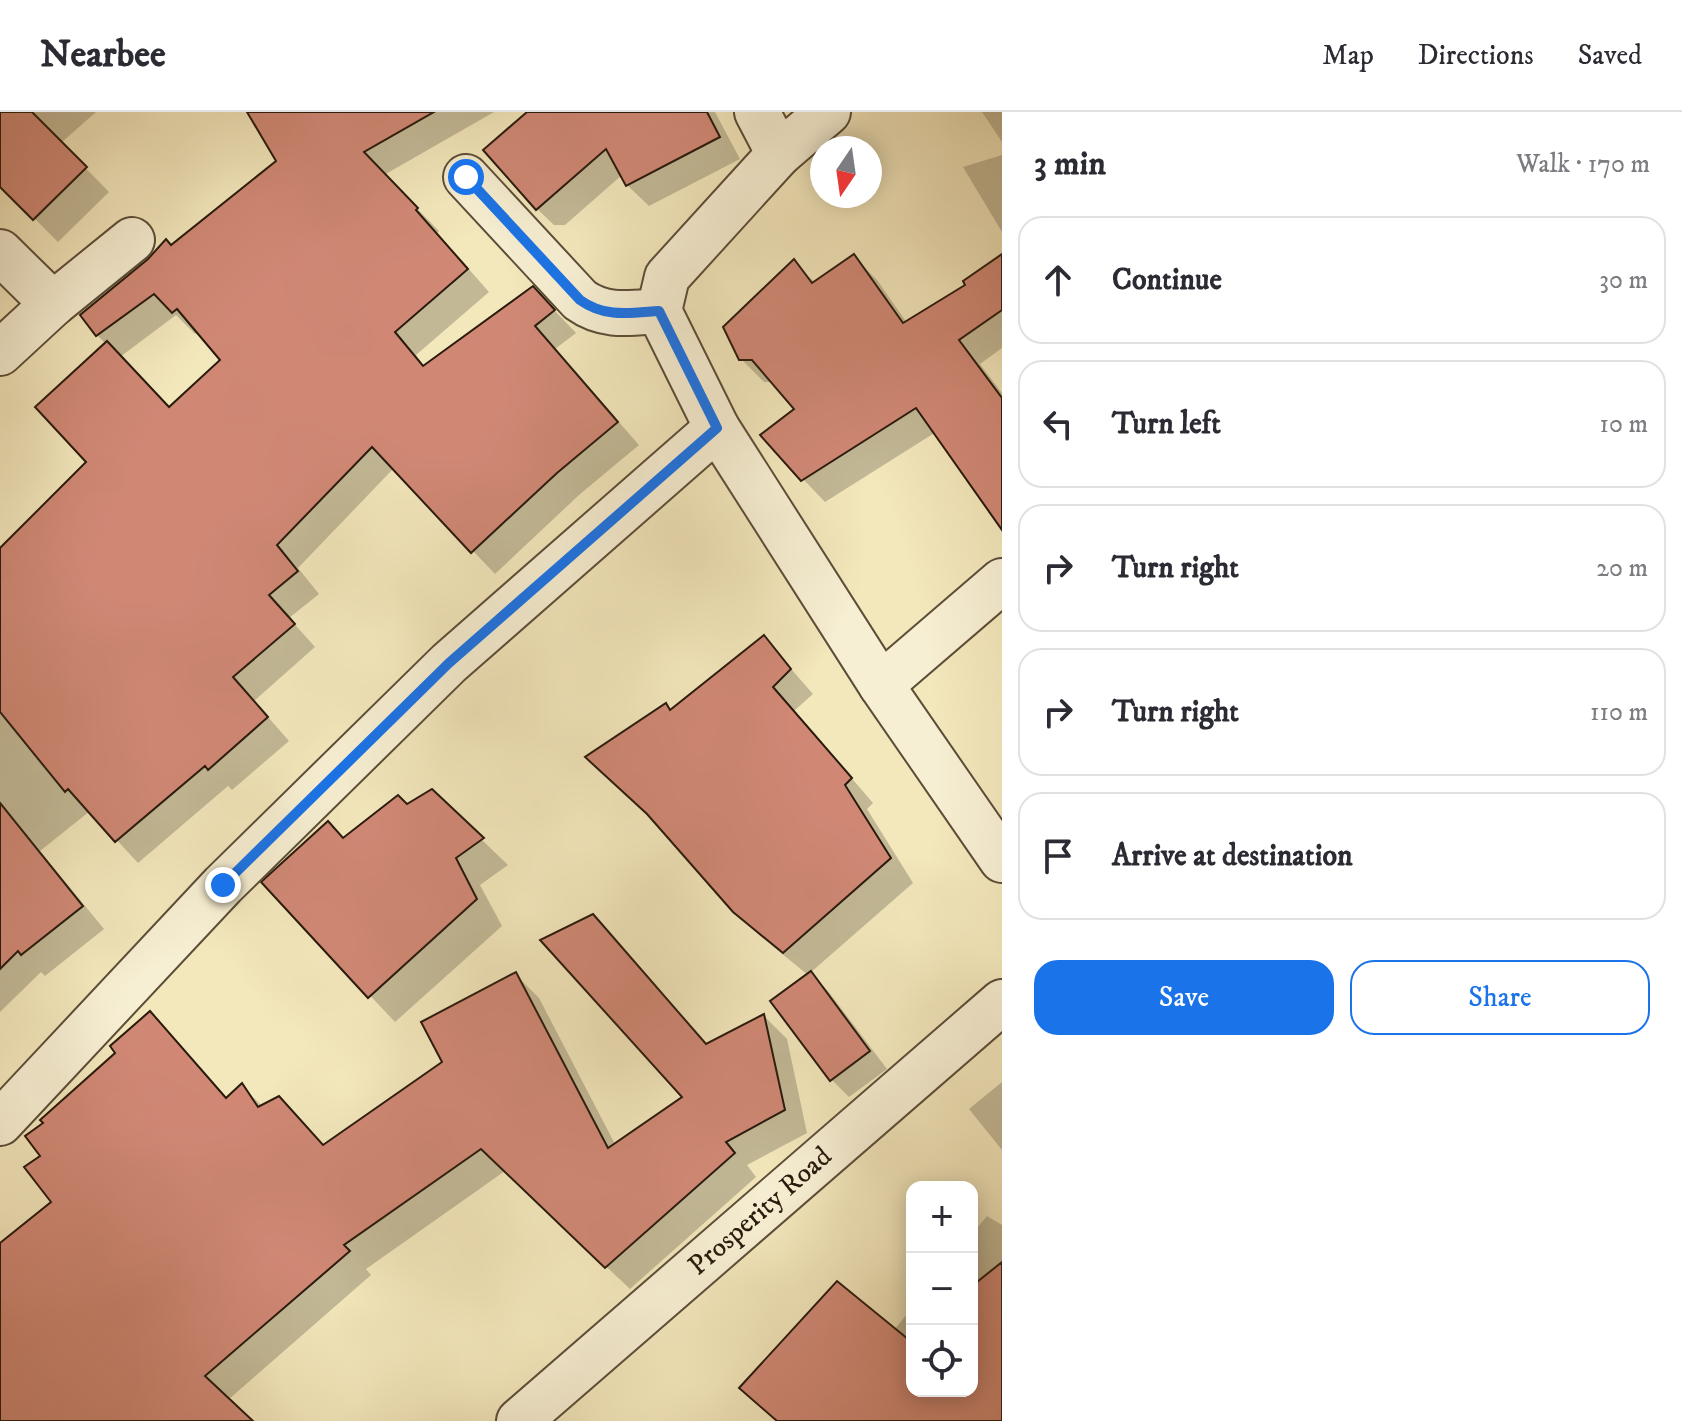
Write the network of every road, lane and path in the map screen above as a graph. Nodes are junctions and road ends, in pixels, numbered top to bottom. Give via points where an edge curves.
1 (757, 112) edge
2 (828, 112) edge
3 (779, 154) junction
4 (466, 177) dead end
5 (132, 240) dead end
6 (0, 252) edge
7 (53, 304) junction
8 (659, 311) junction
9 (0, 353) edge
10 (717, 428) junction
11 (1002, 581) edge
12 (881, 685) junction
13 (1002, 860) edge
14 (1002, 1002) edge
15 (0, 1123) edge
16 (519, 1421) edge

1 - 3 street
2 - 3 street
3 - 8 street via 667,277
4 - 8 street via 594,310
5 - 7 street
6 - 7 street
7 - 9 street
8 - 10 street
10 - 12 street
10 - 15 street via 449,663 223,885
11 - 12 street
12 - 13 street
14 - 16 street, Prosperity Road

